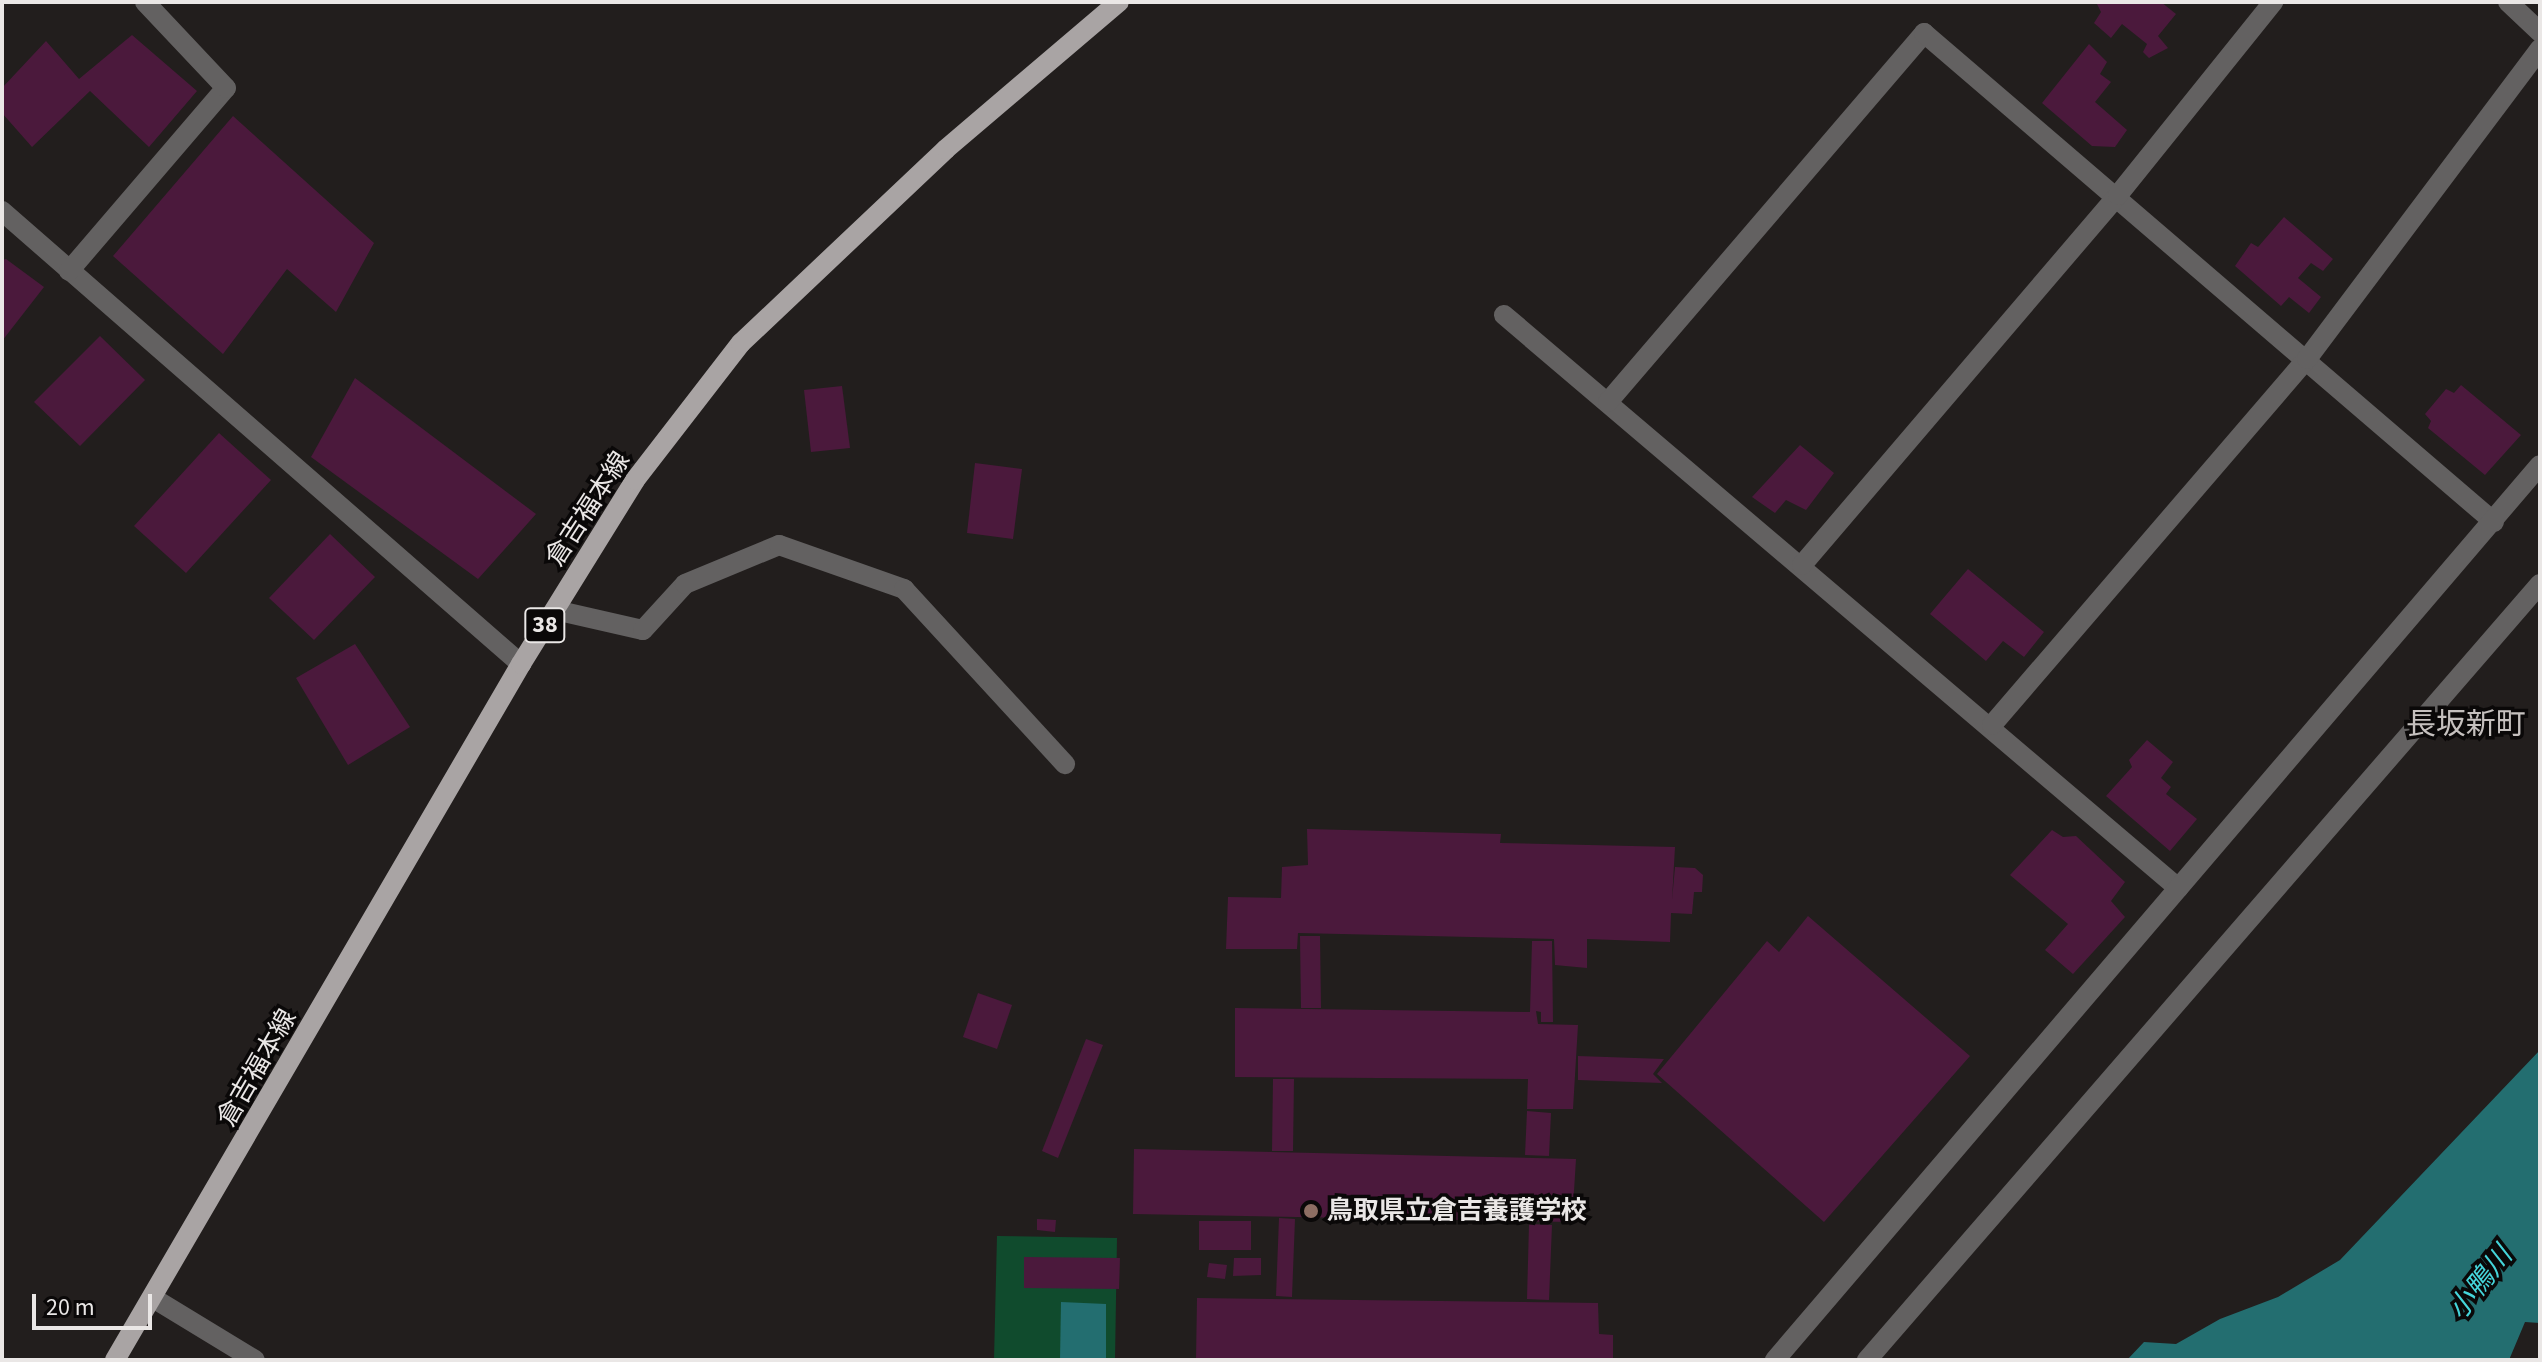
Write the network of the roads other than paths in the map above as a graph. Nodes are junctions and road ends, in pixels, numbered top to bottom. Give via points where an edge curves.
1 (145, 2) edge
2 (1119, 2) edge
3 (2273, 2) edge
4 (2508, 2) edge
5 (2540, 32) edge
6 (2540, 49) edge
7 (2118, 195) junction
8 (2, 211) edge
9 (69, 271) junction
10 (1504, 315) dead end
11 (2307, 359) junction
12 (1608, 402) junction
13 (2540, 465) edge
14 (2494, 522) junction
15 (1802, 565) junction
16 (2540, 584) edge
17 (555, 610) junction
18 (521, 664) junction
19 (1992, 725) junction
20 (1065, 764) dead end
21 (2178, 888) junction
22 (153, 1298) junction
23 (115, 1360) edge
24 (255, 1360) edge
25 (1775, 1360) edge
26 (1867, 1360) edge

1 - 9 street via 226,88
2 - 17 main road, 倉吉福本線 / 38 via 946,149 741,343 635,480
3 - 7 street
4 - 5 street
6 - 11 street
7 - 11 street
7 - 12 street via 1924,33
7 - 15 street
8 - 9 street
9 - 18 street
10 - 12 street
11 - 14 street
11 - 19 street
12 - 15 street
13 - 14 street
14 - 21 street
15 - 19 street
16 - 26 street
17 - 18 main road, 倉吉福本線 / 38
17 - 20 street via 643,630 685,584 779,545 904,589
18 - 22 main road, 倉吉福本線 / 38
19 - 21 street
21 - 25 street
22 - 23 main road, 倉吉福本線 / 38
22 - 24 street

